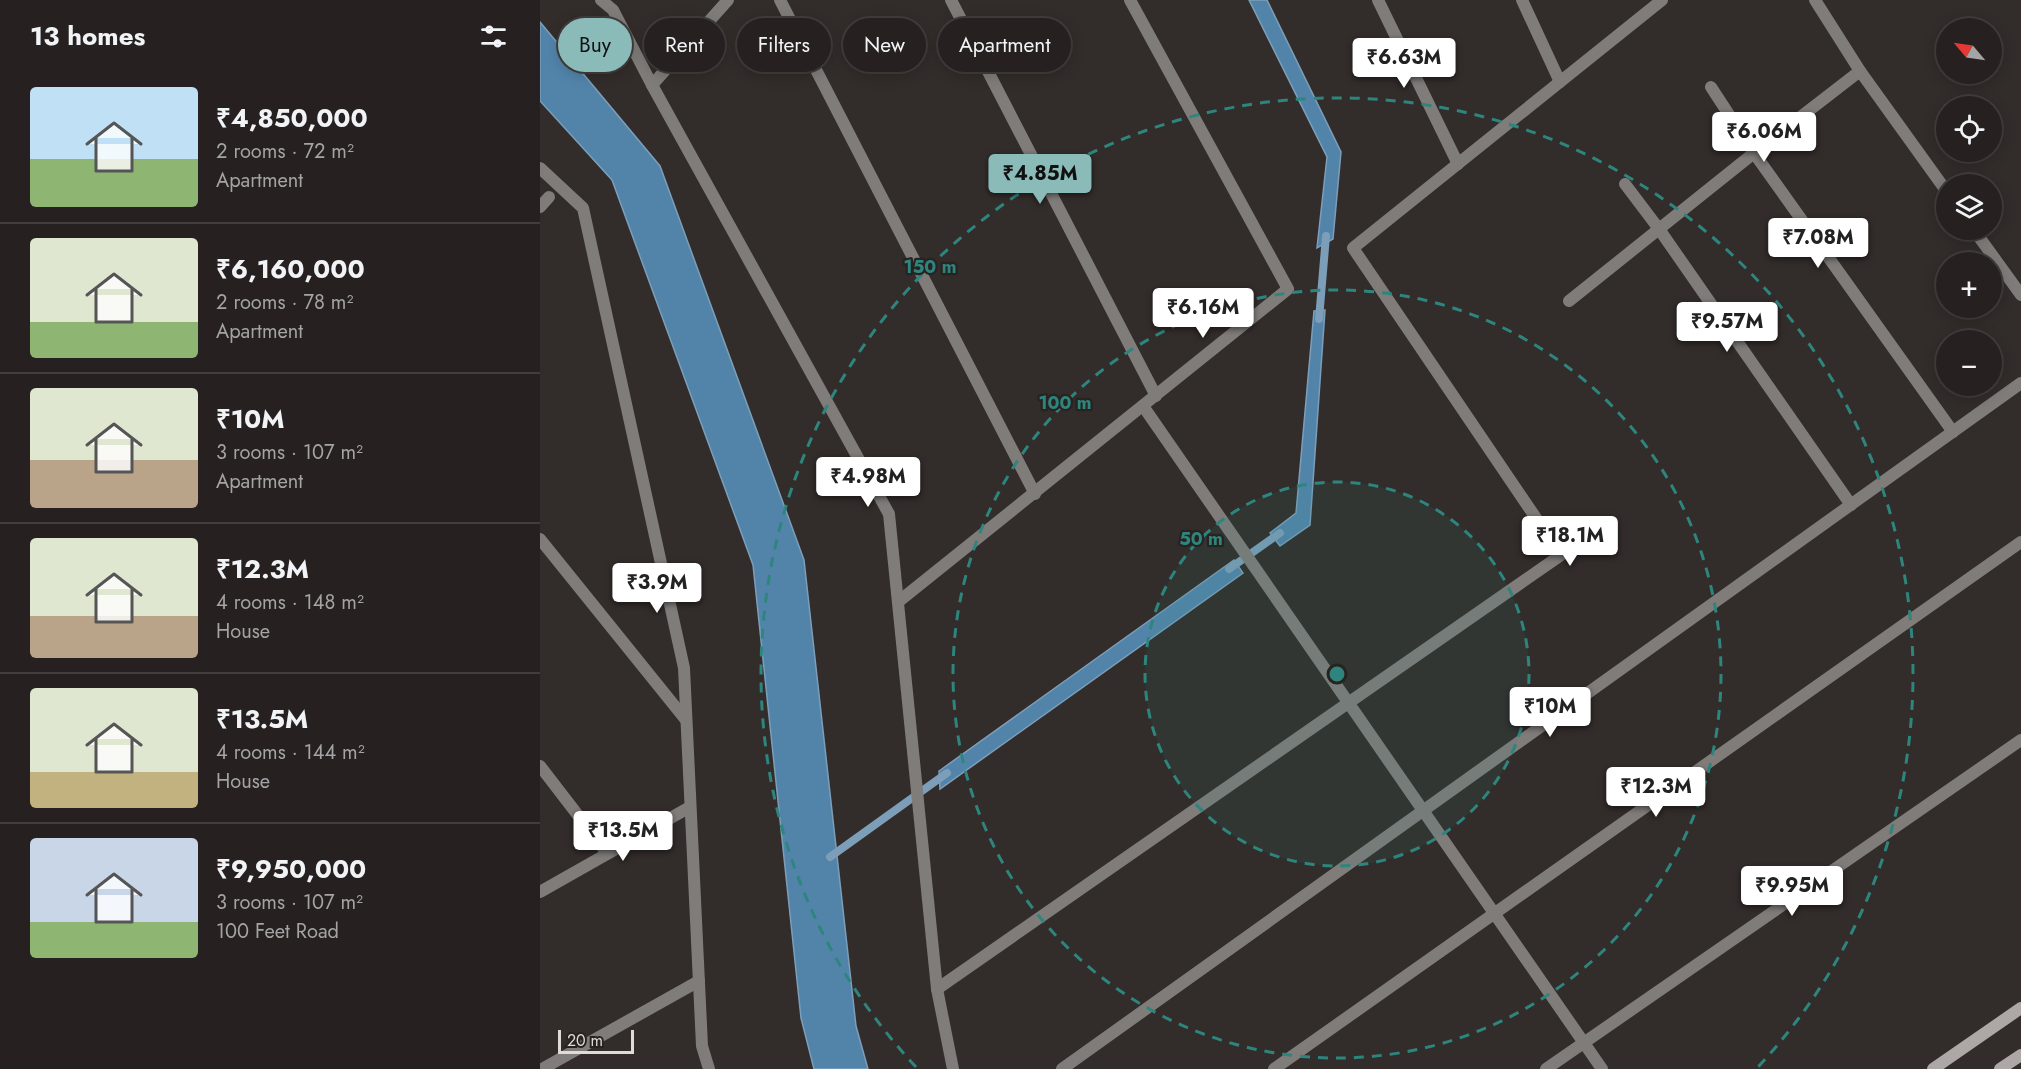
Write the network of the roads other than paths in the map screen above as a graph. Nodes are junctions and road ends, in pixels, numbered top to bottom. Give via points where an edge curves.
1 (601, 0) edge
2 (728, 0) edge
3 (780, 0) edge
4 (951, 0) edge
5 (1131, 0) edge
6 (1378, 0) edge
7 (1522, 0) edge
8 (1662, 0) edge
9 (1815, 0) edge
10 (1860, 71) junction
11 (1560, 82) junction
12 (652, 85) junction
13 (1711, 87) dead end
14 (1754, 153) junction
15 (1458, 164) junction
16 (540, 168) edge
17 (1936, 177) edge
18 (1625, 184) dead end
19 (549, 197) dead end
20 (540, 207) edge
21 (1659, 229) junction
22 (1981, 240) edge
23 (2021, 295) edge
24 (1569, 301) dead end
25 (2021, 383) edge
26 (1156, 396) junction
27 (1143, 406) junction
28 (1953, 432) junction
29 (1035, 494) junction
30 (1851, 505) junction
31 (540, 539) edge
32 (2021, 542) edge
33 (898, 602) junction
34 (1348, 703) junction
35 (686, 720) junction
36 (2021, 740) edge
37 (540, 766) edge
38 (690, 807) junction
39 (1423, 811) junction
40 (607, 854) junction
41 (540, 892) edge
42 (1494, 914) junction
43 (699, 981) junction
44 (937, 989) junction
45 (2021, 1008) edge
46 (1584, 1043) junction
47 (2021, 1055) edge
48 (542, 1069) edge
49 (709, 1069) edge
50 (953, 1069) edge
51 (1062, 1069) edge
52 (1274, 1069) edge
53 (1546, 1069) edge
54 (1602, 1069) edge
55 (1933, 1069) edge
56 (2000, 1069) edge

1 - 12 street via 613,10
2 - 12 street
3 - 29 street
4 - 26 street
5 - 26 street via 1288,289
6 - 15 street
7 - 11 street
8 - 11 street
9 - 10 street
10 - 14 street
10 - 17 street
11 - 15 street
12 - 33 street via 889,514
13 - 14 street
14 - 21 street
14 - 28 street
15 - 34 street via 1353,248 1561,555
16 - 35 street via 583,208 684,668
18 - 21 street
19 - 20 street
21 - 24 street
21 - 30 street
22 - 23 street
25 - 28 street
26 - 27 street
27 - 29 street
27 - 34 street
28 - 30 street
29 - 33 street
30 - 39 street
31 - 35 street
32 - 42 street
33 - 44 street
34 - 39 street
34 - 44 street
35 - 38 street
36 - 46 street
37 - 40 street
38 - 40 street
38 - 43 street
39 - 42 street
39 - 51 street
40 - 41 street
42 - 46 street
42 - 52 street
43 - 48 street
43 - 49 street via 702,1046
44 - 50 street
45 - 55 main road
46 - 53 street
46 - 54 street
47 - 56 main road

